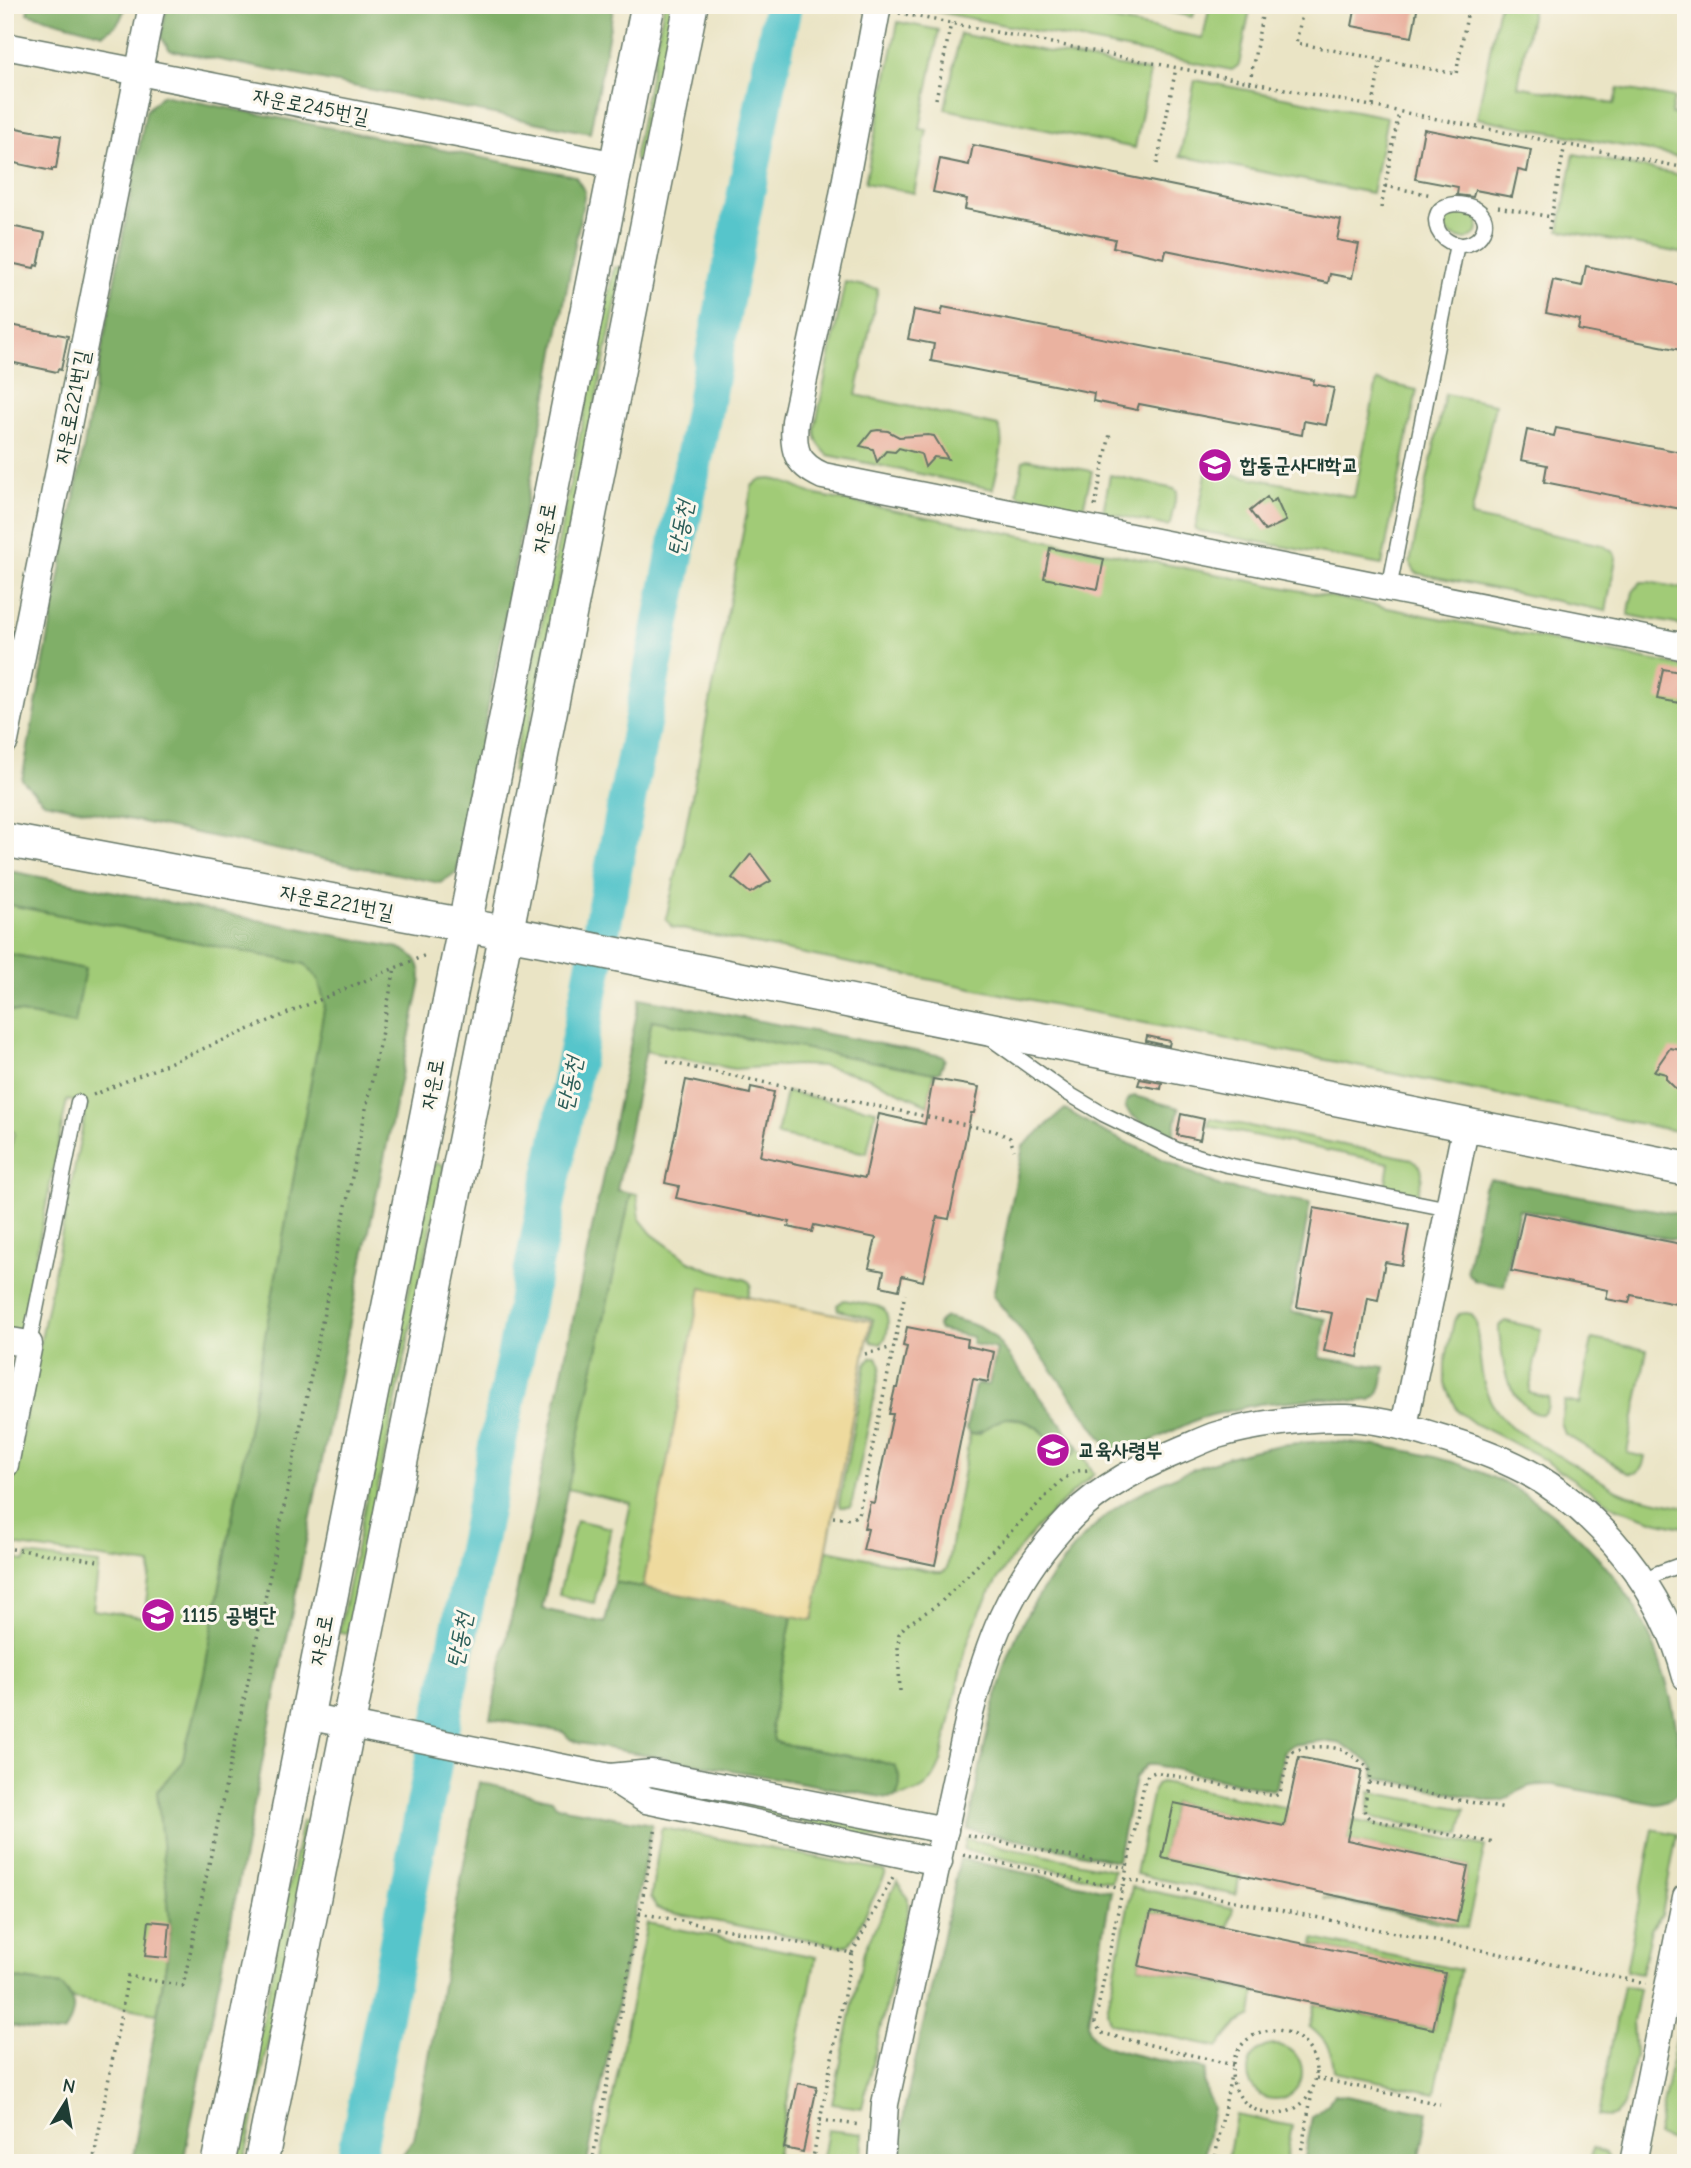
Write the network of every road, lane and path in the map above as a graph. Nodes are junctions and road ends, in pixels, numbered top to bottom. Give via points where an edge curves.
1 (152, 5) edge
2 (648, 5) edge
3 (691, 5) edge
4 (1264, 5) edge
5 (1304, 5) edge
6 (1469, 5) edge
7 (886, 9) edge
8 (951, 23) junction
9 (5, 46) edge
10 (1381, 59) junction
11 (1176, 68) junction
12 (139, 72) junction
13 (1250, 82) junction
14 (936, 99) dead end
15 (1373, 106) junction
16 (1399, 112) junction
17 (1564, 144) junction
18 (1157, 164) dead end
19 (617, 165) junction
20 (1686, 168) edge
21 (1381, 208) dead end
22 (1549, 229) dead end
23 (1457, 244) dead end
24 (1110, 434) dead end
25 (1093, 514) dead end
26 (1389, 589) junction
27 (1686, 647) edge
28 (5, 741) edge
29 (5, 840) edge
30 (463, 926) junction
31 (504, 933) junction
32 (426, 955) dead end
33 (394, 968) junction
34 (971, 1025) junction
35 (667, 1062) dead end
36 (78, 1102) joint
37 (1466, 1125) junction
38 (1014, 1150) dead end
39 (1686, 1169) edge
40 (1449, 1209) junction
41 (905, 1294) dead end
42 (17, 1342) edge
43 (894, 1347) junction
44 (865, 1354) dead end
45 (1404, 1426) junction
46 (5, 1465) edge
47 (1093, 1470) dead end
48 (833, 1517) dead end
49 (5, 1548) edge
50 (99, 1561) dead end
51 (1686, 1563) edge
52 (1643, 1581) junction
53 (1686, 1676) edge
54 (900, 1691) dead end
55 (306, 1716) junction
56 (348, 1724) junction
57 (610, 1777) junction
58 (1368, 1782) junction
59 (1505, 1809) dead end
60 (657, 1821) dead end
61 (954, 1832) junction
62 (1494, 1843) dead end
63 (948, 1858) junction
64 (1126, 1868) junction
65 (895, 1872) dead end
66 (1124, 1879) junction
67 (1122, 1889) junction
68 (1686, 1897) edge
69 (639, 1913) junction
70 (852, 1953) junction
71 (1646, 1983) dead end
72 (1233, 2065) junction
73 (1232, 2073) junction
74 (1317, 2078) junction
75 (1312, 2091) junction
76 (1440, 2104) dead end
77 (820, 2120) junction
78 (867, 2126) dead end
79 (93, 2163) edge
80 (218, 2163) edge
81 (261, 2163) edge
82 (592, 2163) edge
83 (812, 2163) edge
84 (881, 2163) edge
85 (1214, 2163) edge
86 (1299, 2163) edge
87 (1633, 2163) edge

1 - 12 street, 자운로221번길
2 - 19 street, 자운로
3 - 31 street, 자운로
4 - 13 path
5 - 10 path via 1296,43
6 - 10 path via 1456,74
7 - 8 path
7 - 26 street via 794,421 795,450 808,470
8 - 11 path
8 - 14 path
9 - 12 street, 자운로245번길
10 - 15 path
11 - 13 path
11 - 18 path
12 - 19 street, 자운로245번길
12 - 28 street, 자운로221번길
13 - 15 path
15 - 16 path
16 - 17 path
16 - 21 path
17 - 20 path
17 - 22 path
19 - 30 street, 자운로
23 - 26 lane
24 - 25 path
26 - 27 street
29 - 30 street, 자운로221번길
30 - 31 street, 자운로221번길
30 - 55 street, 자운로
31 - 34 street, 자운로221번길
31 - 56 street, 자운로
32 - 33 path
33 - 36 path
33 - 79 path via 183,1986 128,1976
34 - 37 street, 자운로221번길
34 - 40 lane via 1064,1091 1177,1150 1227,1165
35 - 38 path via 995,1131 1010,1138
36 - 42 lane
37 - 39 street, 자운로221번길
37 - 40 street
40 - 45 street
41 - 43 path
42 - 46 street
43 - 44 path
43 - 48 path via 858,1516
45 - 52 street via 1475,1447 1534,1476 1590,1520
45 - 61 street via 1350,1418 1305,1419 1217,1435 1131,1474 1096,1496 1060,1528 1003,1612 982,1665 969,1717
47 - 54 path via 1076,1471 1062,1480 947,1597 905,1626 899,1634
49 - 50 path
51 - 52 lane
52 - 53 street via 1671,1633
55 - 56 street
55 - 80 street, 자운로
56 - 57 street
56 - 81 street, 자운로
57 - 61 street via 652,1773
57 - 63 street via 646,1800
58 - 59 path
58 - 62 path via 1364,1809 1371,1820
58 - 64 path via 1368,1767 1340,1749 1325,1747 1294,1750 1275,1796 1155,1772 1145,1780
60 - 69 path
61 - 63 street
61 - 64 path
63 - 67 path
63 - 84 street via 885,2104
64 - 66 path
65 - 70 path
66 - 67 path
66 - 71 path
67 - 72 path via 1097,2028 1101,2033
68 - 87 street
69 - 70 path
69 - 82 path
70 - 77 path
72 - 73 path
72 - 74 path via 1241,2045 1252,2035 1280,2030 1304,2041 1312,2052
73 - 75 path via 1242,2100 1268,2113 1294,2109
73 - 85 path
74 - 75 path
74 - 76 path
75 - 86 path
77 - 78 path
77 - 83 path

